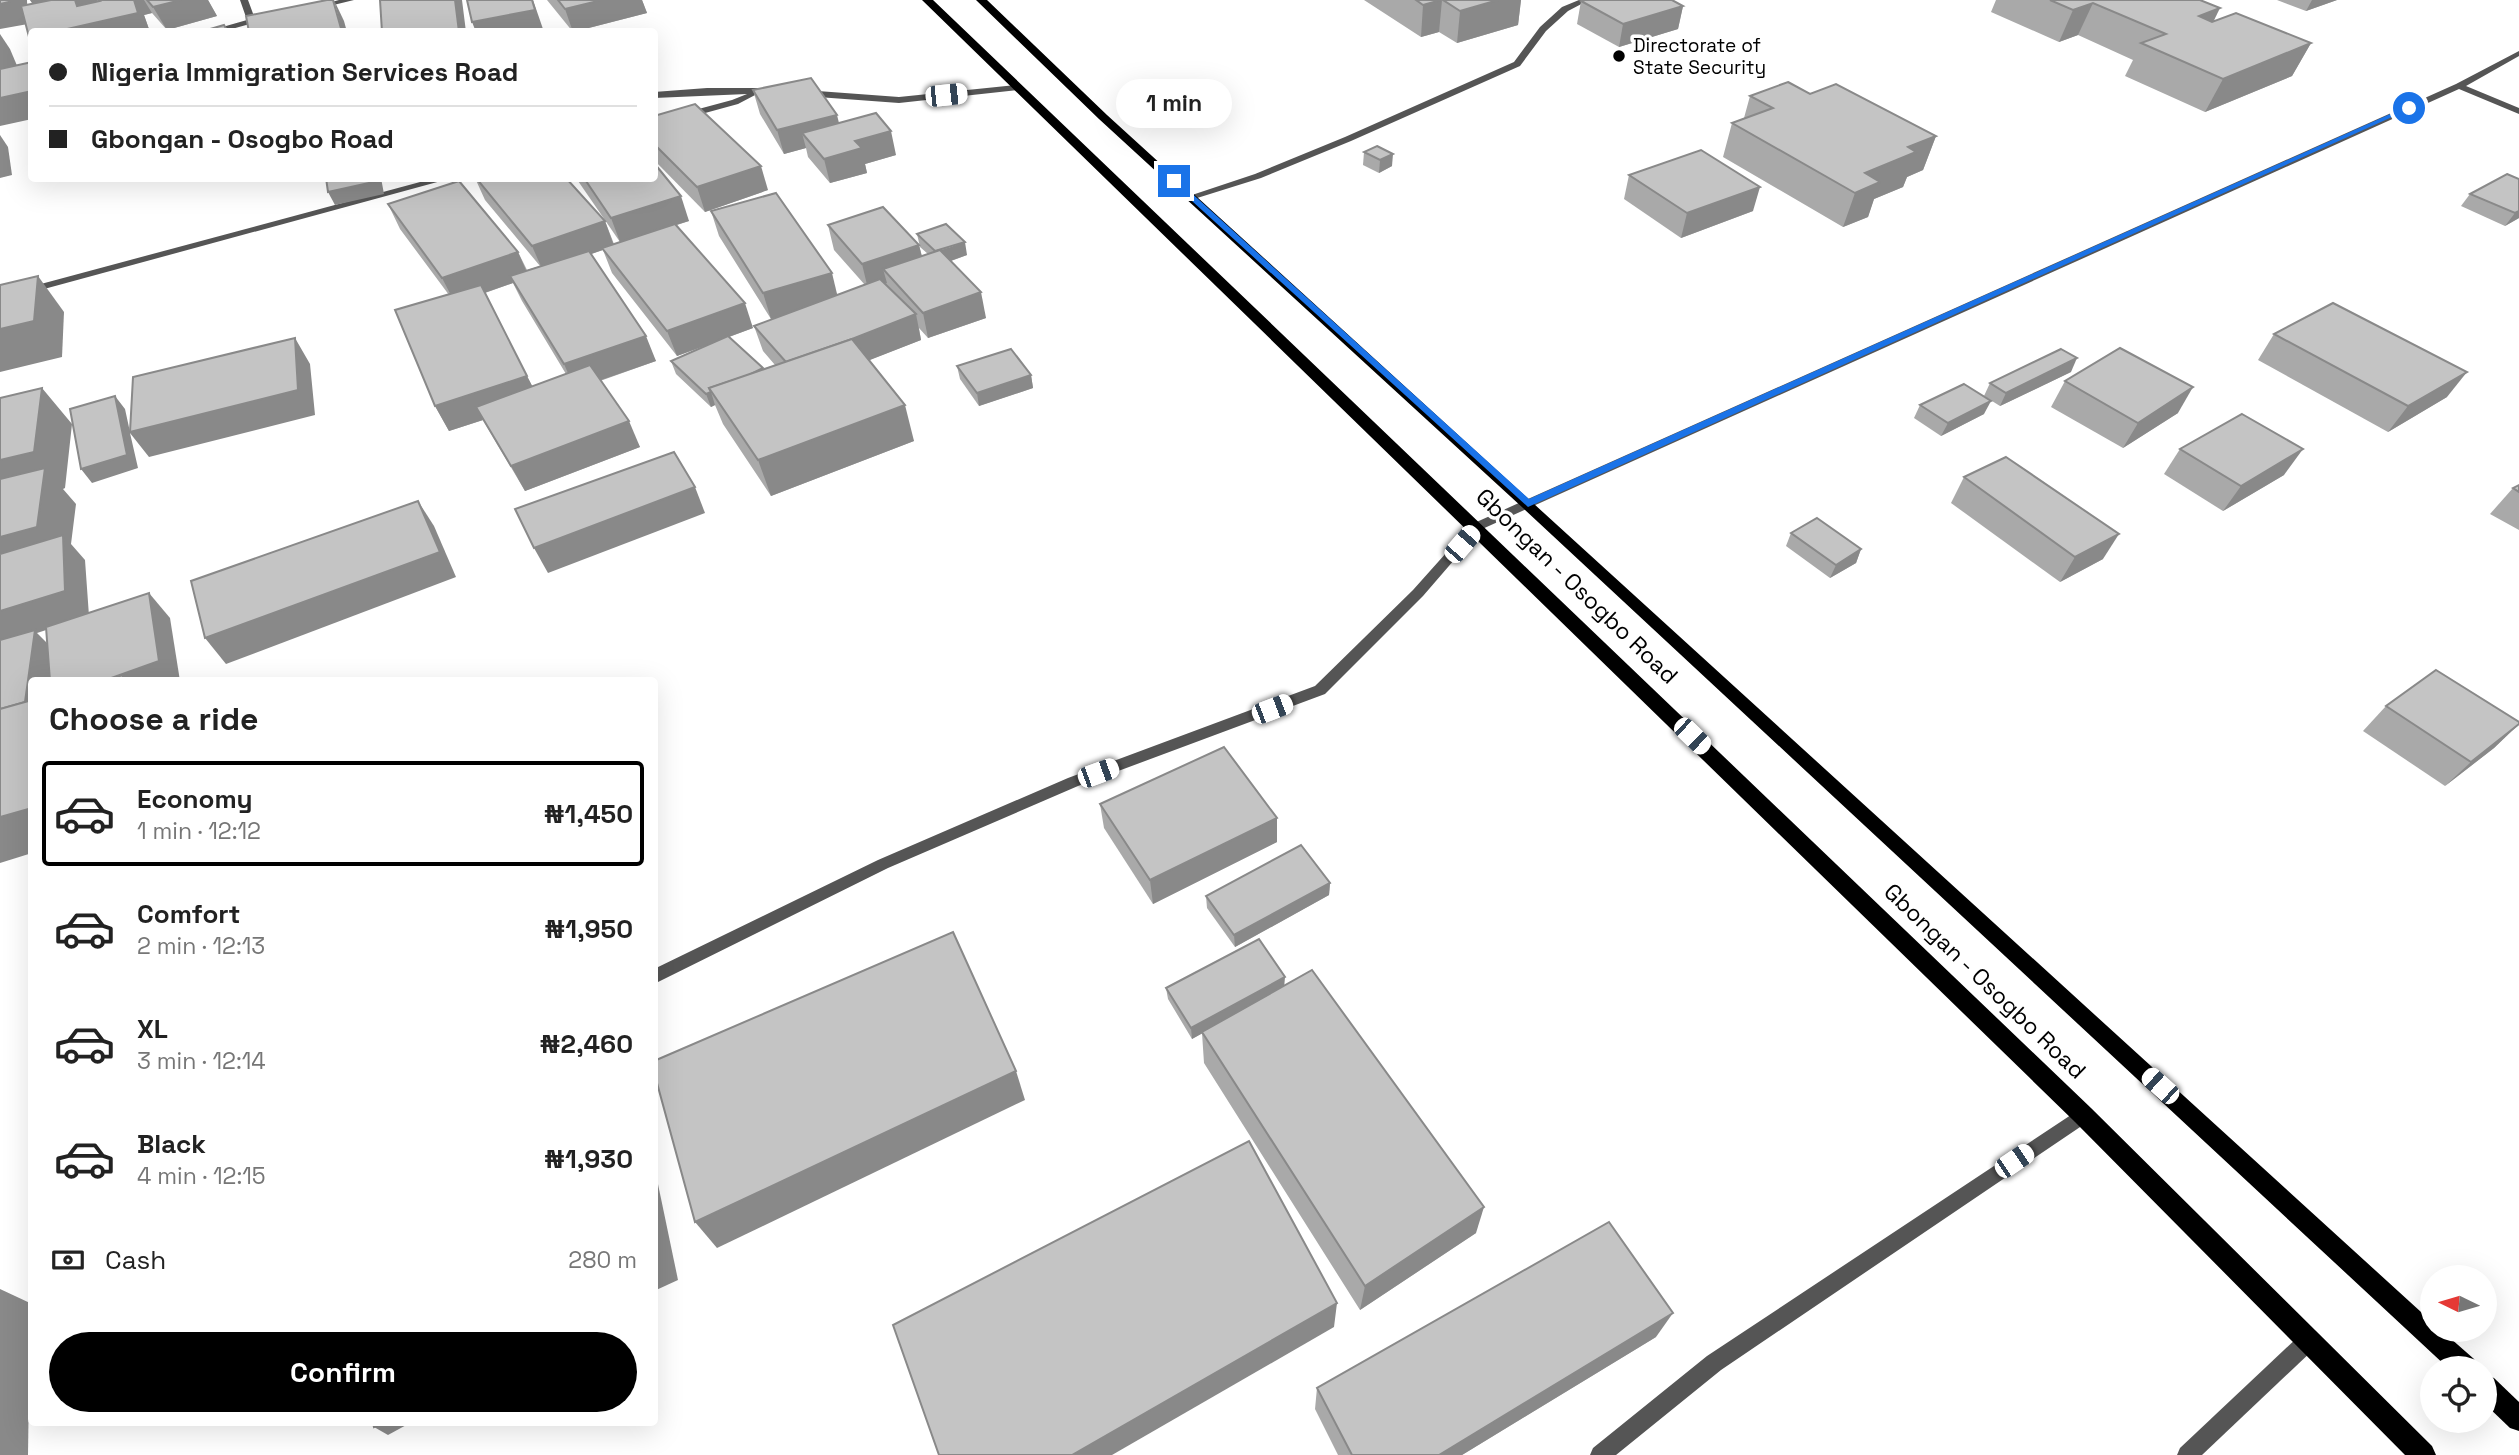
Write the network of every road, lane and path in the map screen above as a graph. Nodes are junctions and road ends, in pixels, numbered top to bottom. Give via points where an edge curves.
1 (244, 0) edge
2 (350, 0) edge
3 (927, 0) edge
4 (981, 0) edge
5 (1585, 0) edge
6 (301, 11) edge
7 (277, 16) edge
8 (252, 22) junction
9 (226, 28) edge
10 (2519, 53) edge
11 (2459, 86) junction
12 (1016, 88) junction
13 (758, 91) junction
14 (658, 95) edge
15 (2519, 111) edge
16 (658, 123) edge
17 (433, 182) edge
18 (1191, 197) junction
19 (0, 298) edge
20 (1528, 504) junction
21 (1476, 527) junction
22 (658, 975) edge
23 (2083, 1115) junction
24 (2308, 1342) junction
25 (2452, 1356) edge
26 (2497, 1398) edge
27 (2519, 1419) edge
28 (1600, 1455) edge
29 (2187, 1455) edge
30 (2423, 1455) edge

1 - 8 street
2 - 6 street
3 - 12 main road, Gbongan - Osogbo Road
4 - 18 main road, Gbongan - Osogbo Road
5 - 18 street via 1565,9 1517,64 1258,176
7 - 8 street
8 - 9 street
10 - 11 street
11 - 15 street
11 - 20 street
12 - 13 street via 899,100
12 - 21 main road, Gbongan - Osogbo Road
13 - 14 street
13 - 16 street
17 - 19 street
18 - 20 main road, Gbongan - Osogbo Road
20 - 21 street
20 - 25 main road, Gbongan - Osogbo Road
21 - 22 street via 1418,593 1320,690 1073,782 921,847
21 - 23 main road, Gbongan - Osogbo Road
23 - 24 main road, Gbongan - Osogbo Road
23 - 28 street via 1713,1363
24 - 29 street
24 - 30 main road, Gbongan - Osogbo Road
26 - 27 main road

